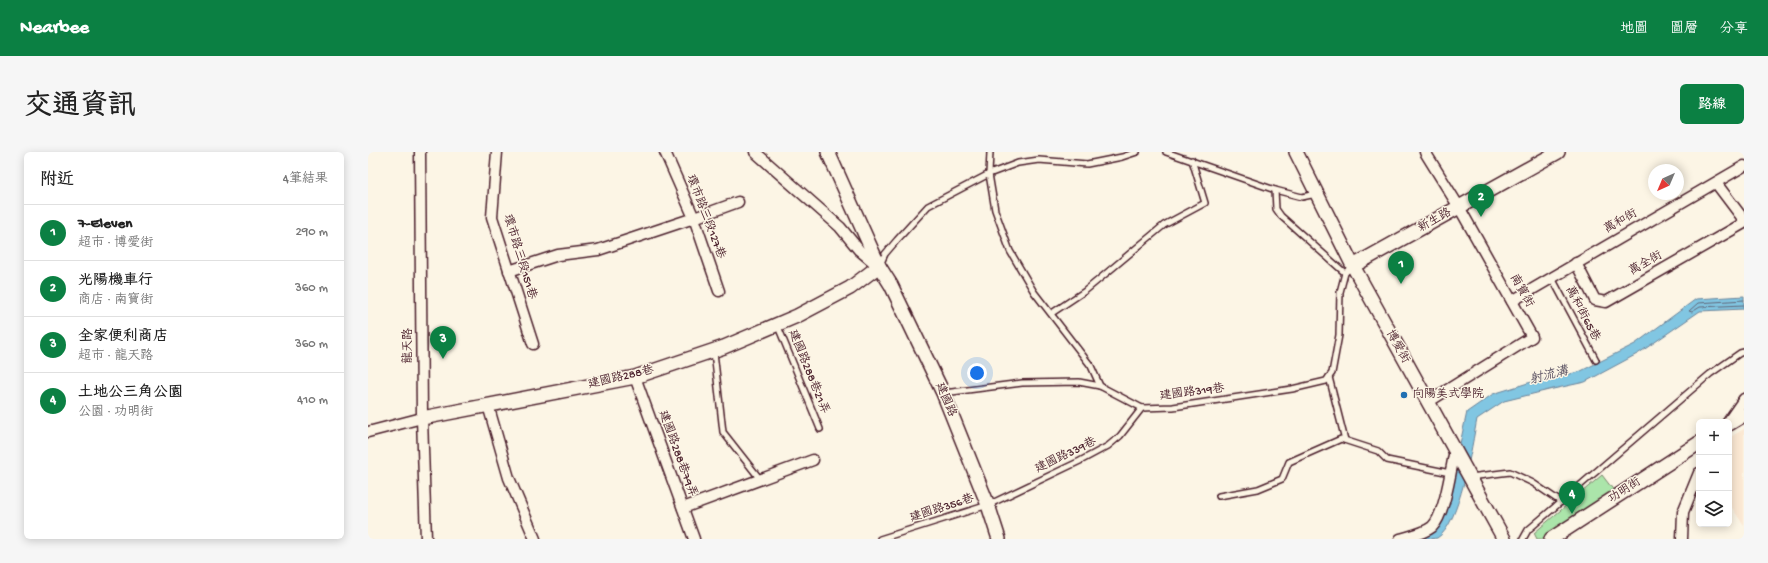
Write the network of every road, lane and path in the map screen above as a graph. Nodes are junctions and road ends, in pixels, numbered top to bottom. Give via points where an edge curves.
1 (420, 152) edge
2 (496, 152) edge
3 (665, 152) edge
4 (755, 152) edge
5 (828, 152) edge
6 (990, 152) edge
7 (1137, 152) edge
8 (1166, 152) edge
9 (1296, 152) edge
10 (1425, 152) edge
11 (1558, 152) edge
12 (1192, 160) junction
13 (1744, 166) edge
14 (989, 174) junction
15 (1716, 183) junction
16 (1274, 190) junction
17 (1317, 193) junction
18 (738, 202) dead end
19 (1459, 208) junction
20 (694, 218) junction
21 (1744, 222) edge
22 (1576, 263) junction
23 (878, 266) junction
24 (1349, 269) junction
25 (509, 271) junction
26 (1552, 278) junction
27 (719, 291) dead end
28 (1512, 301) junction
29 (1052, 312) junction
30 (777, 324) junction
31 (533, 344) dead end
32 (714, 350) junction
33 (1744, 352) edge
34 (1596, 360) dead end
35 (635, 377) junction
36 (1329, 377) junction
37 (1100, 386) junction
38 (943, 393) junction
39 (1744, 399) edge
40 (1428, 402) junction
41 (488, 405) junction
42 (1142, 408) junction
43 (1744, 415) edge
44 (422, 418) junction
45 (1731, 419) edge
46 (1732, 421) edge
47 (820, 429) dead end
48 (368, 432) edge
49 (1345, 440) junction
50 (1696, 445) edge
51 (813, 460) dead end
52 (1462, 463) junction
53 (1450, 473) junction
54 (760, 479) junction
55 (1696, 480) edge
56 (1219, 496) dead end
57 (1560, 502) junction
58 (988, 505) junction
59 (683, 508) junction
60 (426, 539) edge
61 (535, 539) edge
62 (694, 539) edge
63 (880, 539) edge
64 (999, 539) edge
65 (1400, 539) edge
66 (1504, 539) edge
67 (1523, 539) edge
68 (1551, 539) edge
69 (1682, 539) edge

1 - 44 street, 龍天路
2 - 25 street, 環市路三段151巷 via 492,217
3 - 20 street, 環市路三段127巷
4 - 23 street, 建國路 via 840,227 859,250
5 - 23 street, 建國路
6 - 14 lane
7 - 14 lane via 1087,164 1040,160 1018,163
8 - 12 lane
9 - 17 street, 博愛街
10 - 19 street, 南寶街
11 - 19 street, 新生路
12 - 16 lane
12 - 29 lane via 1205,203 1164,225 1085,291
13 - 15 street, 萬和街
14 - 23 lane via 928,206
14 - 29 lane via 995,210 1010,251 1034,292
15 - 21 street, 萬全街
15 - 22 street, 萬和街
16 - 17 lane via 1302,197
16 - 24 lane via 1276,209 1281,216
17 - 24 street, 博愛街
18 - 20 street
19 - 24 street, 新生路
19 - 28 street, 南寶街
20 - 25 street via 598,250 558,255
20 - 27 street, 環市路三段127巷
21 - 22 street, 萬全街 via 1606,302 1595,300
22 - 26 street, 萬和街
23 - 30 street, 建國路288巷 via 850,288
23 - 38 street, 建國路 via 891,285
24 - 36 lane via 1340,292 1339,335
24 - 40 street, 博愛街
25 - 31 street, 環市路三段151巷
26 - 28 street, 萬和街
26 - 34 lane, 萬和街65巷
28 - 40 street, 南寶街 via 1532,337
29 - 37 lane via 1092,366
30 - 32 street, 建國路288巷
30 - 47 lane, 建國路288巷21弄
32 - 35 street, 建國路288巷
32 - 54 lane via 723,432
33 - 57 lane via 1710,374
35 - 41 street, 建國路288巷
35 - 59 street, 建國路288巷79弄
36 - 42 lane, 建國路319巷 via 1326,382 1292,389 1173,408
36 - 49 lane
37 - 38 lane, 建國路319巷 via 1079,382 1022,384
37 - 42 lane, 建國路319巷
38 - 58 street, 建國路
39 - 45 street
40 - 52 street, 博愛街
41 - 44 street, 建國路288巷
41 - 61 street via 509,478
42 - 58 lane, 建國路339巷 via 1120,436 1108,446
43 - 46 street
44 - 48 street, 建國路288巷
44 - 60 street, 龍天路
49 - 53 lane via 1378,451 1387,460
49 - 56 lane via 1341,439 1289,462 1282,479 1258,489
50 - 68 street, 功明街
51 - 54 street
52 - 53 street
52 - 57 lane via 1510,472 1533,482
52 - 66 street, 博愛街
53 - 65 street via 1442,509 1432,527
54 - 59 street
55 - 69 street via 1684,512
57 - 67 lane via 1528,530
58 - 63 lane, 建國路356巷
58 - 64 street, 建國路
59 - 62 street, 建國路288巷79弄

